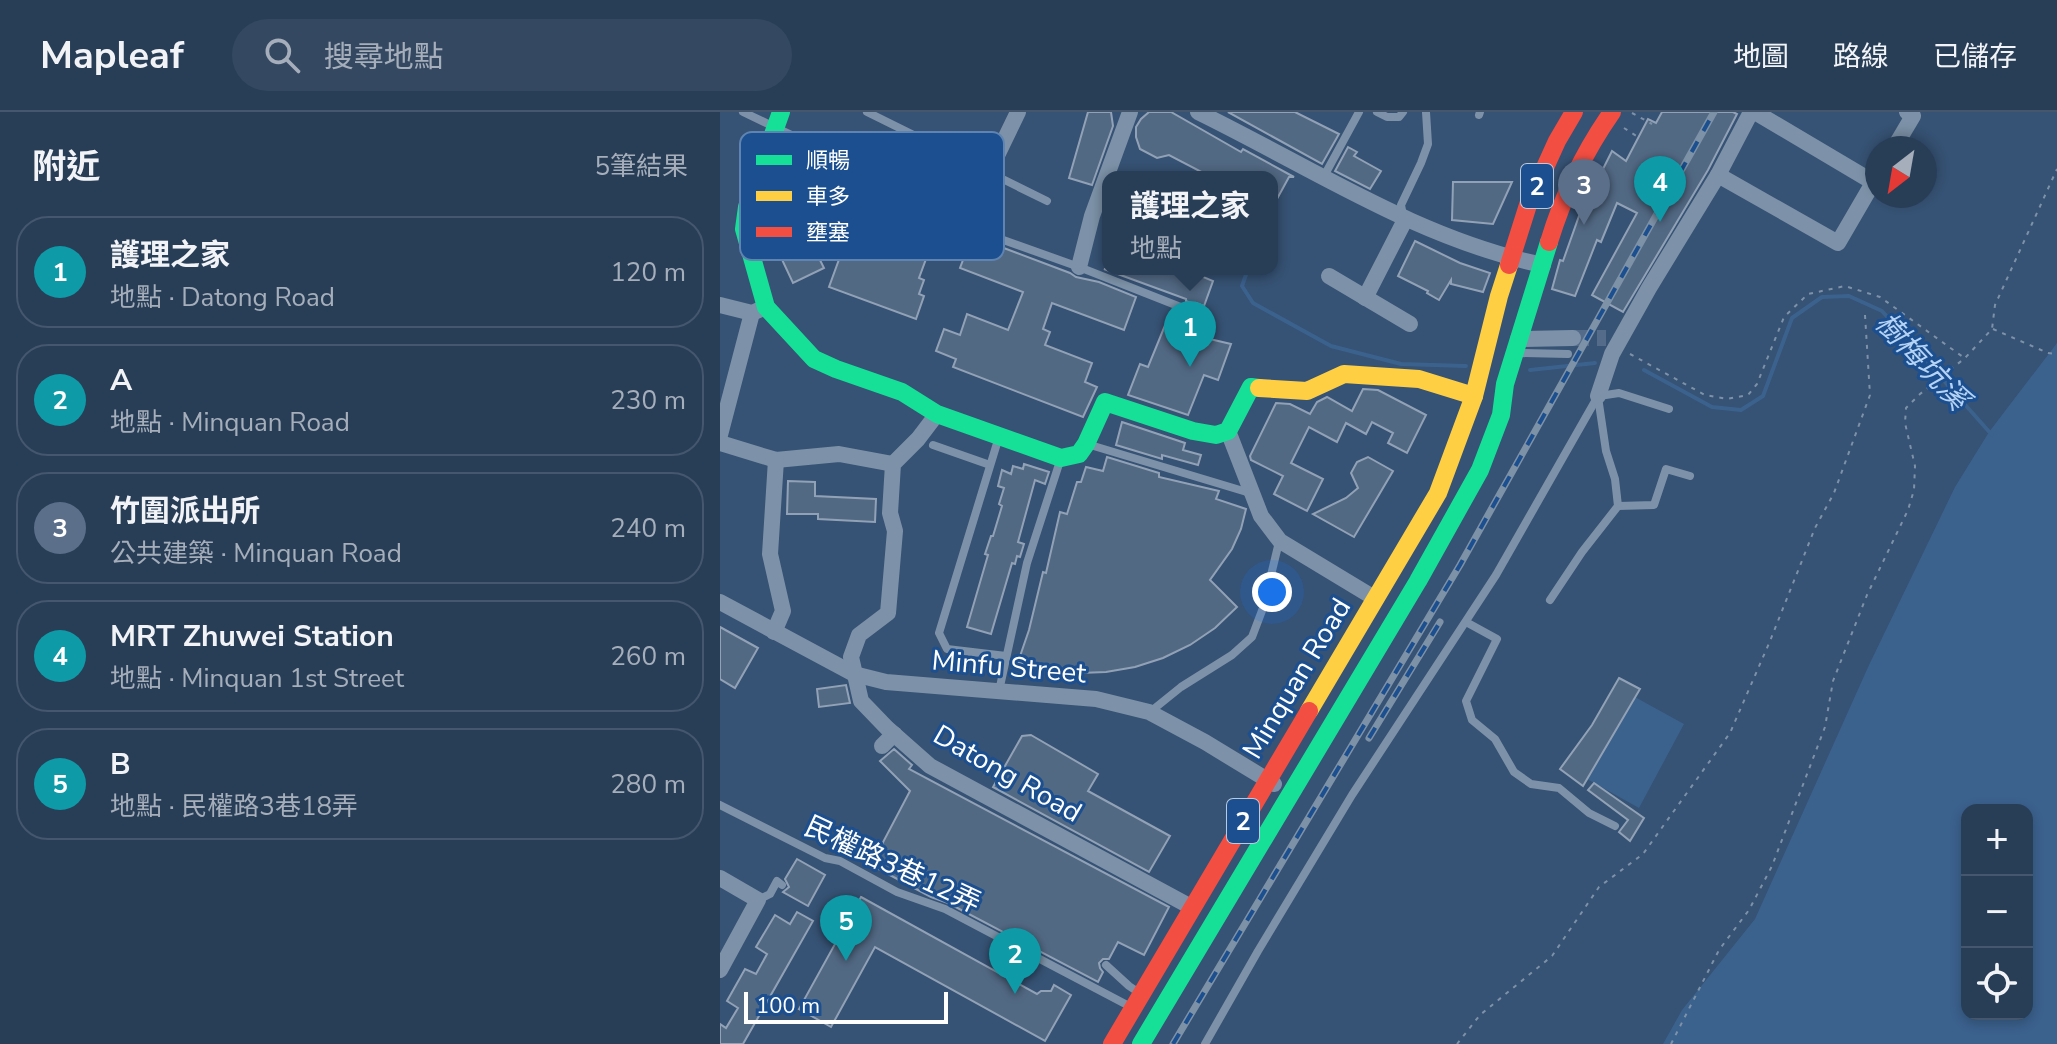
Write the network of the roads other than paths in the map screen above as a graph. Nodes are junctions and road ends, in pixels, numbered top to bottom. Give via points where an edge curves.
1 (743, 112) edge
2 (867, 112) edge
3 (1018, 112) edge
4 (1130, 112) edge
5 (1198, 112) edge
6 (1359, 112) edge
7 (1377, 112) edge
8 (1403, 112) edge
9 (1426, 112) edge
10 (1753, 112) edge
11 (1907, 112) edge
12 (1571, 114) edge
13 (1616, 119) edge
14 (778, 120) edge
15 (798, 132) edge
16 (908, 132) edge
17 (1595, 136) junction
18 (1901, 136) edge
19 (1004, 141) edge
20 (1108, 171) edge
21 (1865, 174) edge
22 (1718, 175) junction
23 (1323, 178) junction
24 (1004, 180) edge
25 (1102, 189) edge
26 (1865, 196) edge
27 (1047, 201) dead end
28 (1405, 220) junction
29 (1004, 240) edge
30 (1512, 259) junction
31 (750, 260) edge
32 (1543, 265) junction
33 (1079, 267) junction
34 (1329, 276) dead end
35 (1365, 298) junction
36 (720, 305) edge
37 (759, 310) junction
38 (1201, 315) dead end
39 (1410, 324) dead end
40 (1570, 346) tunnel mouth
41 (1513, 358) junction
42 (1474, 396) junction
43 (1598, 396) junction
44 (1669, 409) dead end
45 (937, 414) junction
46 (1228, 431) junction
47 (720, 435) edge
48 (999, 437) junction
49 (720, 443) edge
50 (1086, 444) junction
51 (933, 445) dead end
52 (1061, 458) junction
53 (776, 460) junction
54 (893, 464) junction
55 (990, 465) junction
56 (1690, 476) dead end
57 (1252, 493) junction
58 (1618, 506) junction
59 (1280, 541) junction
60 (1376, 599) junction
61 (1550, 600) dead end
62 (720, 602) edge
63 (1466, 622) junction
64 (774, 632) junction
65 (1006, 656) junction
66 (854, 674) junction
67 (999, 692) junction
68 (1149, 712) junction
69 (1267, 779) junction
70 (1290, 793) junction
71 (720, 805) edge
72 (1615, 826) dead end
73 (720, 878) edge
74 (782, 885) dead end
75 (758, 900) junction
76 (1193, 908) junction
77 (724, 952) edge
78 (1106, 965) dead end
79 (720, 970) edge
80 (1137, 1001) junction
81 (1112, 1044) edge
82 (1141, 1044) edge
83 (1205, 1044) edge

1 - 14 lane
2 - 16 lane
3 - 19 street
4 - 20 street
5 - 23 street
6 - 23 lane
7 - 8 lane via 1399,117
9 - 28 lane via 1428,144 1401,205
10 - 21 street
10 - 22 street
11 - 18 street via 1913,116
12 - 17 street
12 - 30 main road, Minquan Road / 2 via 1528,205
13 - 17 main road, Minquan Road / 2
14 - 15 lane
17 - 32 main road, Minquan Road / 2 via 1574,175
22 - 26 street via 1838,243
22 - 43 street via 1611,346
23 - 28 street
24 - 27 lane
25 - 33 street
28 - 30 street
28 - 35 street
29 - 33 lane
30 - 32 street
30 - 42 main road, Minquan Road / 2
31 - 37 main road
32 - 41 main road, Minquan Road / 2
33 - 38 lane
34 - 35 street
35 - 39 street
36 - 37 street
37 - 45 main road via 814,359 902,392
37 - 47 street
40 - 41 street
41 - 70 main road, Minquan Road / 2 via 1501,415 1480,470
42 - 46 main road via 1419,379 1344,374 1307,391 1251,387
42 - 60 main road, Minquan Road / 2 via 1438,493
43 - 44 lane via 1619,393
43 - 58 lane
43 - 63 lane
45 - 48 main road
45 - 54 street
46 - 50 main road via 1193,431 1105,402
46 - 57 street
48 - 52 main road
48 - 55 lane
49 - 53 street
50 - 52 main road via 1079,454
50 - 57 lane
51 - 55 lane
52 - 65 lane via 1027,563
53 - 54 street via 839,454
53 - 64 street via 770,554 783,611
54 - 66 street via 890,513 895,531 888,613 859,635 851,657
55 - 65 lane via 939,633 947,649
56 - 58 lane via 1666,469 1654,505
57 - 59 street
58 - 61 lane
59 - 60 street
59 - 68 lane via 1252,637
60 - 69 main road, Minquan Road / 2
62 - 64 street, Minfu Street
63 - 72 lane via 1497,639 1466,701 1472,720 1495,739 1514,772 1531,784 1559,788
63 - 83 lane via 1352,795
64 - 66 street, Minfu Street
65 - 67 lane
66 - 67 street, Minfu Street
66 - 76 street, Datong Road via 861,701 888,740
67 - 68 street, Minfu Street via 1096,699
68 - 69 street, Minfu Street
69 - 70 street, Minfu Street
69 - 76 main road, Minquan Road / 2
70 - 82 main road, Minquan Road / 2
71 - 80 lane, 民權路3巷12弄
73 - 75 street
74 - 75 lane via 777,881 770,894
75 - 77 street
76 - 80 main road, Minquan Road / 2
77 - 79 street
78 - 80 lane
80 - 81 main road, Minquan Road / 2

